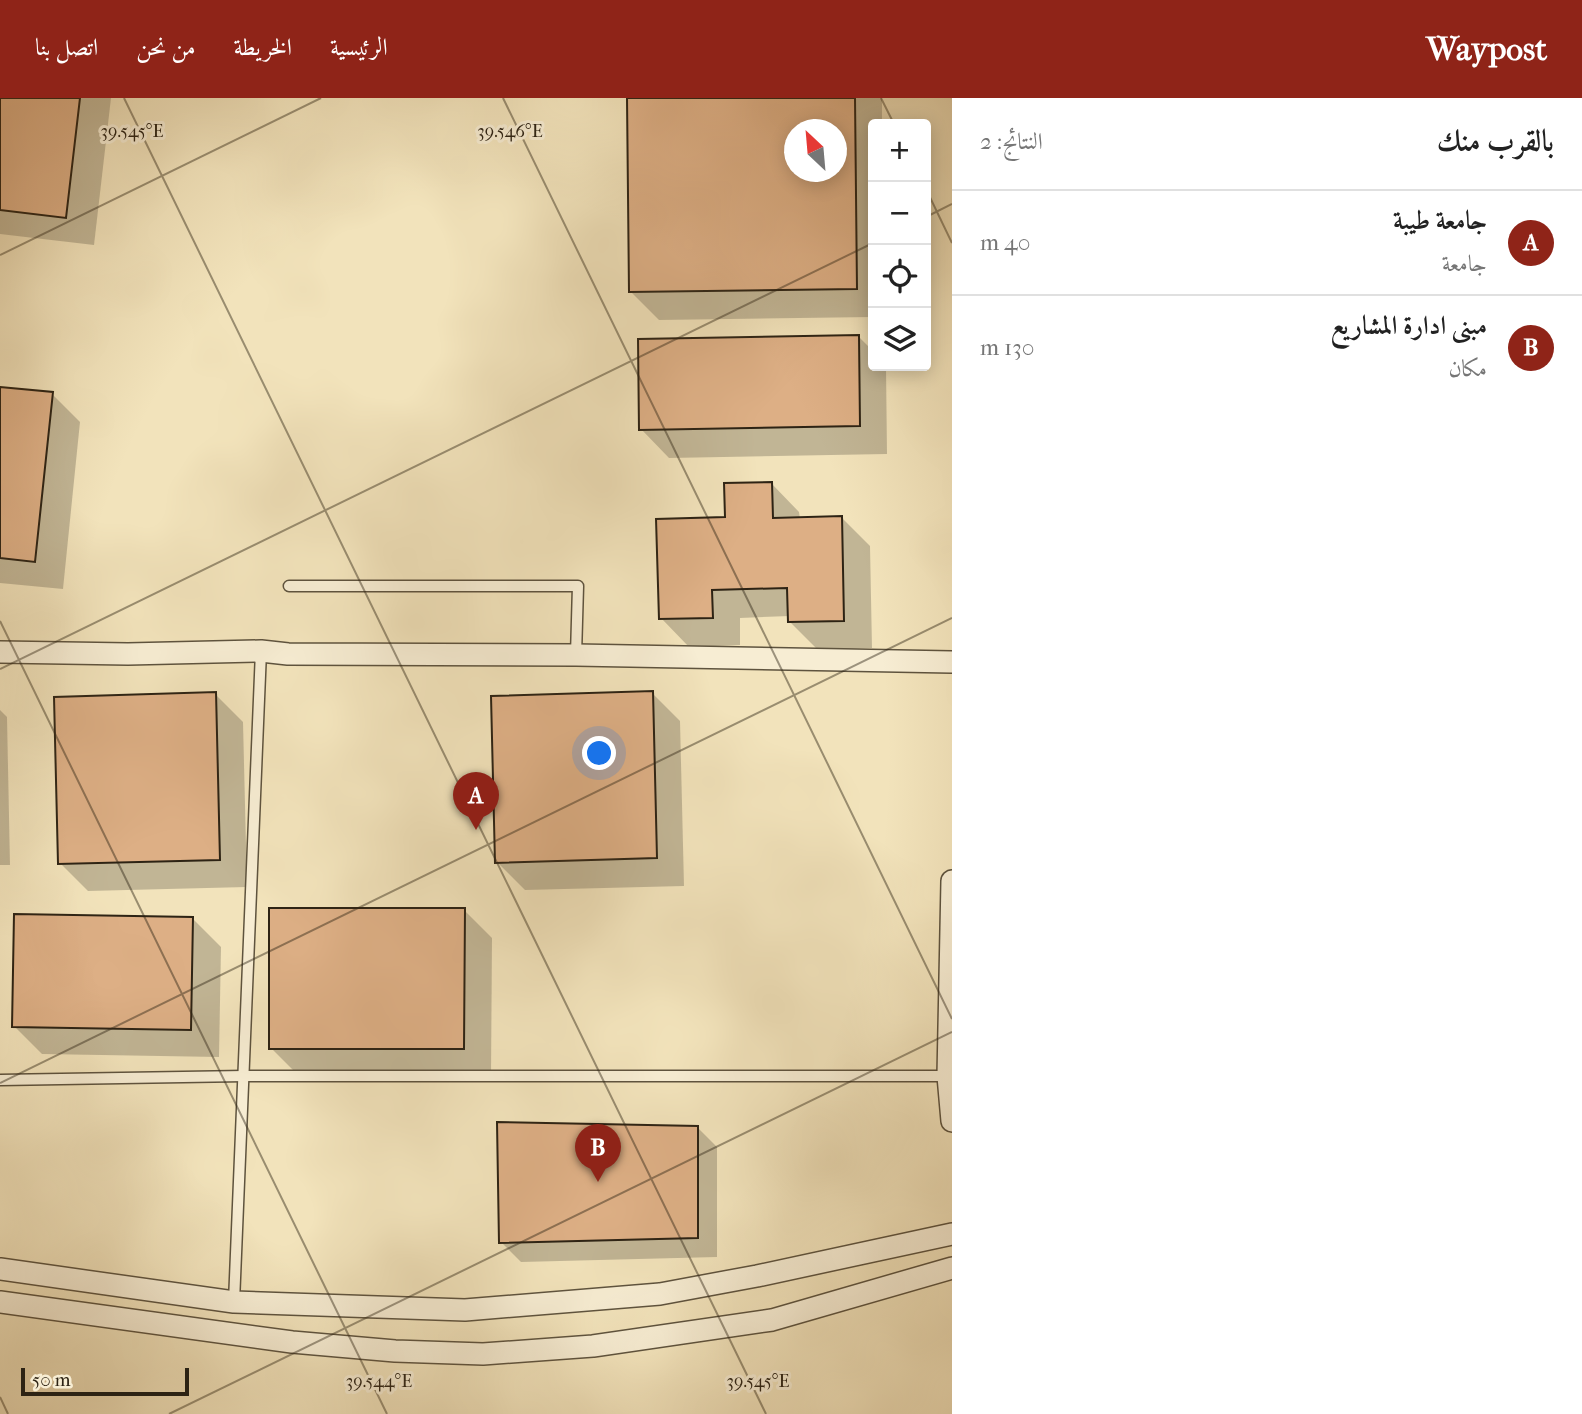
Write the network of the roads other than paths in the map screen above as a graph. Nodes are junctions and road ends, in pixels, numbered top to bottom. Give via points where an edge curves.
1 (289, 586) dead end
2 (0, 652) edge
3 (261, 652) junction
4 (576, 656) junction
5 (952, 662) edge
6 (952, 881) edge
7 (244, 1076) junction
8 (948, 1076) junction
9 (0, 1080) edge
10 (952, 1121) edge
11 (952, 1234) edge
12 (952, 1268) edge
13 (0, 1269) edge
14 (0, 1302) edge
15 (234, 1302) junction

1 - 4 lane via 578,586
2 - 3 street
3 - 4 street
3 - 7 lane
4 - 5 street
6 - 8 street
7 - 8 lane
7 - 9 lane
7 - 15 lane
8 - 10 street
11 - 15 street via 745,1279 569,1303 465,1310
12 - 14 street via 772,1320 593,1346 484,1354 292,1342
13 - 15 street

